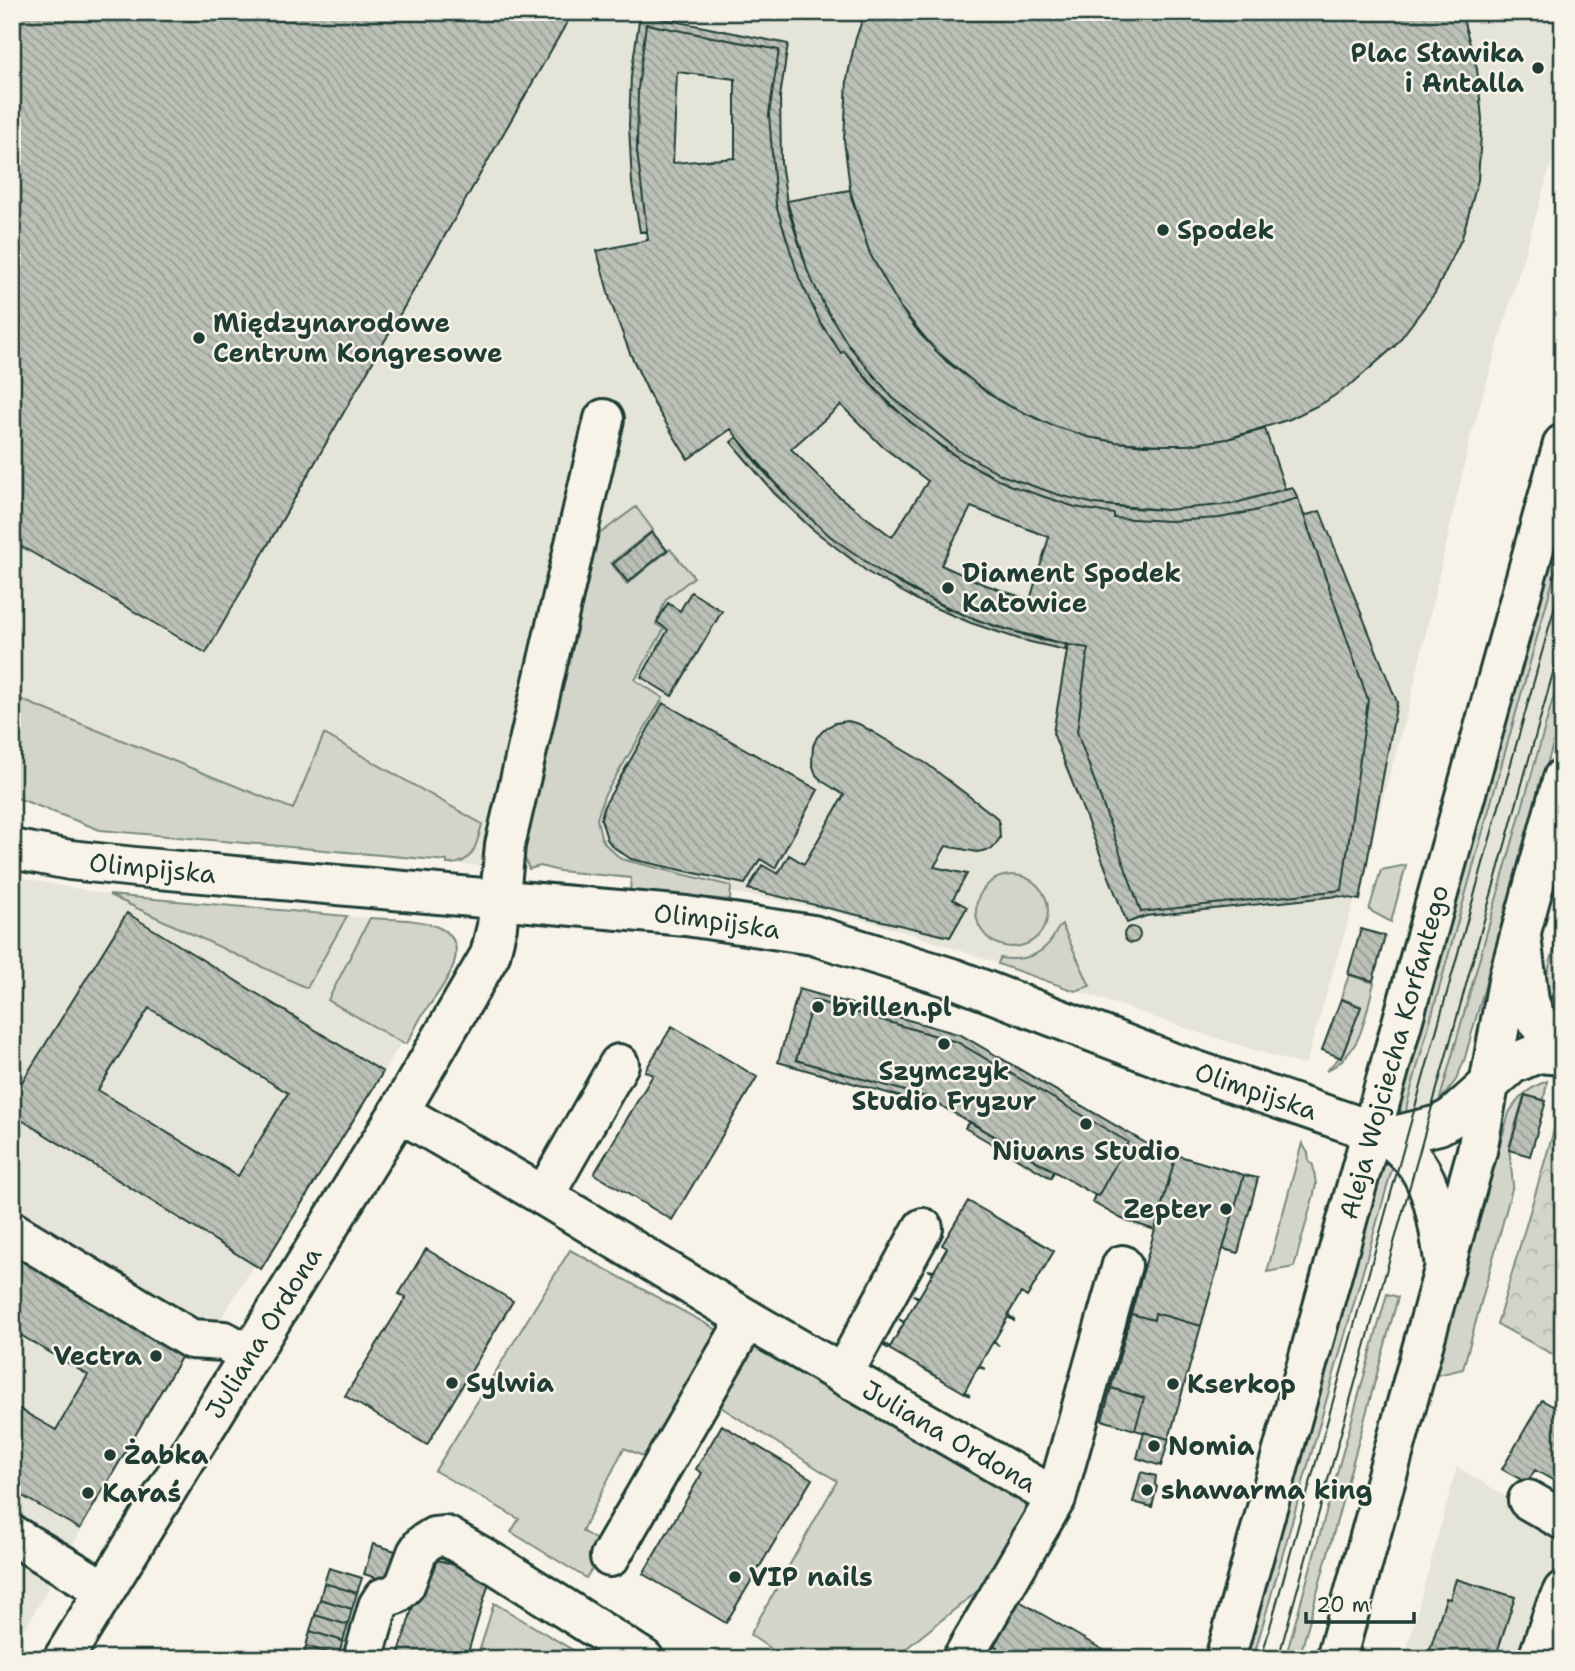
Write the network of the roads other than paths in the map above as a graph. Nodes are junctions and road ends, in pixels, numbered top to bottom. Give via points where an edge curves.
1 (604, 419) dead end
2 (1563, 444) edge
3 (1563, 778) edge
4 (12, 849) edge
5 (499, 899) junction
6 (1520, 930) junction
7 (1563, 1048) edge
8 (1563, 1055) edge
9 (619, 1064) dead end
10 (1490, 1083) junction
11 (399, 1112) junction
12 (1381, 1134) junction
13 (544, 1196) junction
14 (923, 1227) dead end
15 (12, 1231) edge
16 (1122, 1265) dead end
17 (1446, 1265) junction
18 (747, 1319) junction
19 (250, 1355) junction
20 (844, 1374) junction
21 (1056, 1498) junction
22 (1528, 1500) dead end
23 (1563, 1520) edge
24 (12, 1535) edge
25 (610, 1557) dead end
26 (106, 1590) junction
27 (1563, 1591) edge
28 (63, 1659) edge
29 (363, 1659) edge
30 (644, 1659) edge
31 (962, 1659) edge
32 (1224, 1659) edge
33 (1336, 1659) edge
34 (1538, 1659) edge

1 - 5 street, Juliana Ordona via 505,845
2 - 12 street, Aleja Wojciecha Korfantego
3 - 6 street
4 - 5 street, Olimpijska via 135,867
5 - 11 street, Juliana Ordona via 490,955
5 - 12 street, Olimpijska via 686,916 813,935 946,976 1171,1062
6 - 7 street via 1535,1018
6 - 10 street
8 - 10 street via 1538,1053 1512,1064
9 - 13 street
10 - 12 street via 1439,1125
10 - 17 street
11 - 13 street, Juliana Ordona
11 - 19 street, Juliana Ordona
12 - 17 street, Olimpijska via 1416,1164 1426,1182
12 - 32 street, Aleja Wojciecha Korfantego
13 - 18 street, Juliana Ordona
14 - 20 street, Juliana Ordona
15 - 19 street via 191,1339 224,1341
16 - 21 street, Juliana Ordona
17 - 33 street
18 - 20 street, Juliana Ordona
18 - 25 street
19 - 26 street, Juliana Ordona
20 - 21 street, Juliana Ordona
21 - 31 street, Juliana Ordona
22 - 23 street
24 - 26 street
26 - 28 street, Juliana Ordona
27 - 34 street
29 - 30 street via 383,1598 405,1585 423,1544 446,1536

